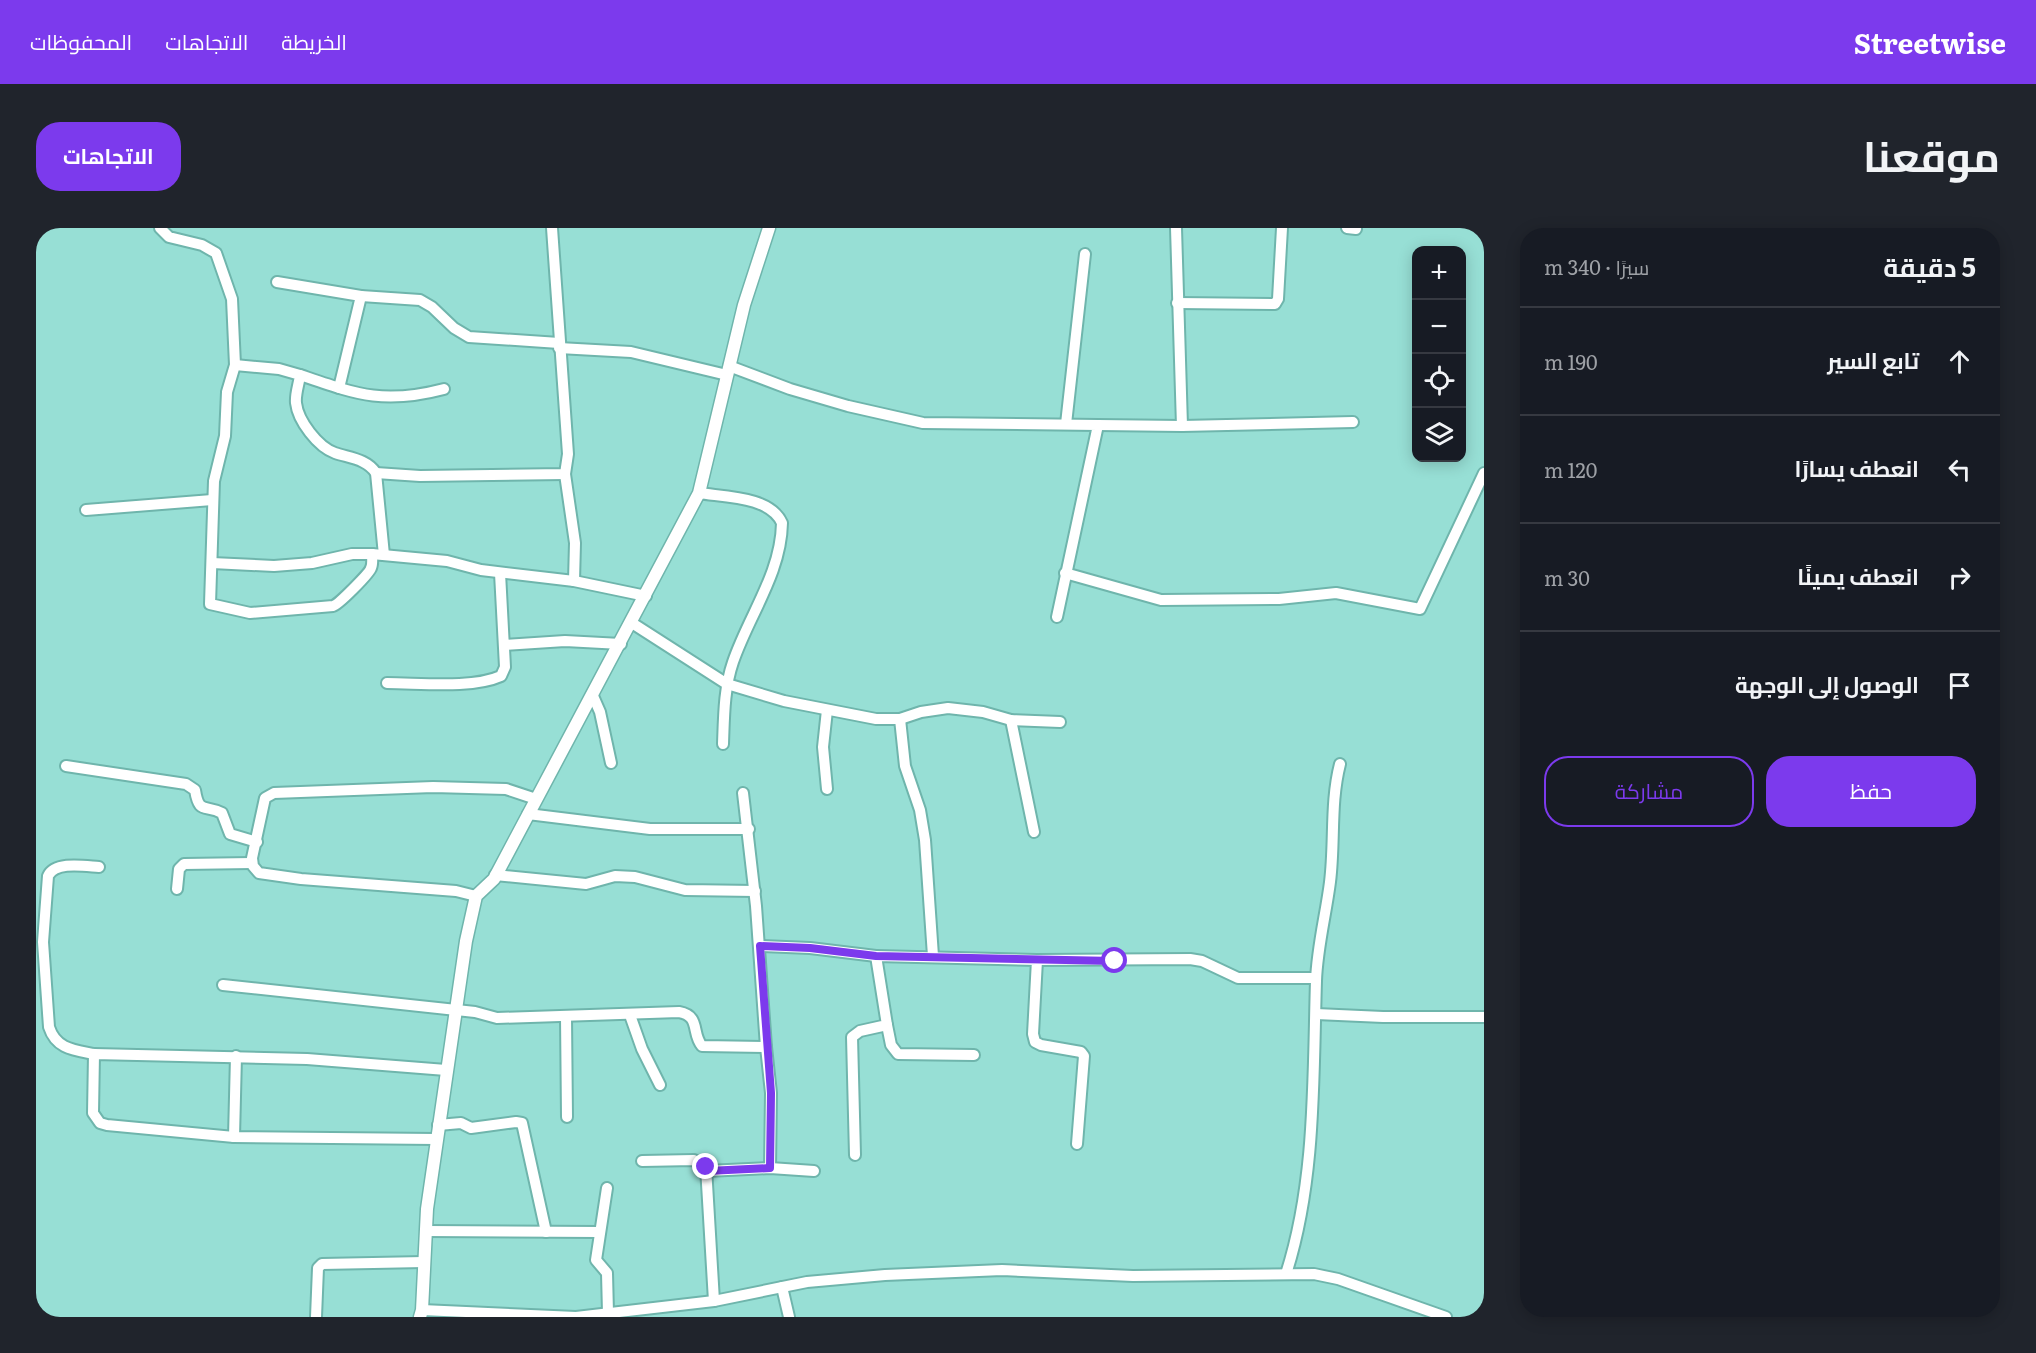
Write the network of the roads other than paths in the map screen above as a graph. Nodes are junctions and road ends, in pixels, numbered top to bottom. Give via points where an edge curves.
1 (160, 228) edge
2 (552, 228) edge
3 (769, 228) edge
4 (1176, 228) edge
5 (1282, 228) edge
6 (1085, 254) dead end
7 (277, 282) dead end
8 (361, 296) junction
9 (1177, 303) junction
10 (559, 345) junction
11 (235, 365) junction
12 (728, 370) junction
13 (300, 375) junction
14 (339, 388) junction
15 (444, 390) dead end
16 (1353, 422) dead end
17 (1066, 424) junction
18 (1098, 425) junction
19 (1182, 426) junction
20 (376, 473) junction
21 (1484, 473) edge
22 (565, 474) junction
23 (699, 493) junction
24 (212, 500) junction
25 (86, 510) dead end
26 (378, 554) junction
27 (212, 563) junction
28 (500, 573) junction
29 (1065, 573) junction
30 (574, 581) junction
31 (646, 596) junction
32 (1057, 617) dead end
33 (632, 623) junction
34 (621, 644) junction
35 (504, 645) junction
36 (387, 682) dead end
37 (726, 684) junction
38 (593, 696) junction
39 (827, 710) junction
40 (900, 719) junction
41 (1011, 720) junction
42 (1060, 722) dead end
43 (723, 744) dead end
44 (610, 763) dead end
45 (1340, 764) dead end
46 (66, 766) dead end
47 (827, 789) dead end
48 (743, 793) dead end
49 (536, 799) junction
50 (528, 814) junction
51 (749, 829) junction
52 (1034, 832) dead end
53 (257, 842) junction
54 (252, 863) junction
55 (99, 867) dead end
56 (495, 875) junction
57 (177, 889) dead end
58 (755, 891) junction
59 (476, 897) junction
60 (760, 946) junction
61 (876, 956) junction
62 (933, 956) junction
63 (1037, 960) junction
64 (1316, 978) junction
65 (223, 985) dead end
66 (456, 1010) junction
67 (1316, 1014) junction
68 (630, 1015) junction
69 (566, 1017) junction
70 (1484, 1017) edge
71 (887, 1026) junction
72 (766, 1047) junction
73 (94, 1054) junction
74 (974, 1055) dead end
75 (236, 1056) junction
76 (446, 1070) junction
77 (660, 1085) dead end
78 (567, 1117) dead end
79 (438, 1125) junction
80 (234, 1137) junction
81 (436, 1139) junction
82 (1077, 1144) dead end
83 (855, 1155) dead end
84 (642, 1161) dead end
85 (770, 1168) junction
86 (707, 1171) junction
87 (814, 1172) dead end
88 (607, 1188) dead end
89 (426, 1231) junction
90 (546, 1232) junction
91 (599, 1232) junction
92 (424, 1262) junction
93 (1286, 1274) junction
94 (782, 1287) junction
95 (714, 1301) junction
96 (608, 1313) junction
97 (421, 1314) edge
98 (316, 1317) edge
99 (576, 1317) edge
100 (789, 1317) edge
101 (1446, 1317) edge

1 - 11 street via 169,237 202,245 219,257 232,299
2 - 10 street
3 - 12 street
4 - 9 street
5 - 9 street via 1275,304
6 - 17 street
7 - 8 street
8 - 10 street via 420,300 469,337
8 - 14 street
9 - 19 street
10 - 12 street via 631,352
10 - 22 street via 568,454
11 - 13 street
11 - 24 street via 226,392 225,436
12 - 17 street via 848,406 923,423
12 - 23 street
13 - 14 street
13 - 20 street via 297,410 320,445 363,461
14 - 15 street via 383,398
16 - 19 street
17 - 18 street
18 - 19 street
18 - 29 street
20 - 22 street
20 - 26 street
21 - 29 street via 1420,609 1336,593 1290,598 1161,600
22 - 30 street via 575,543
23 - 31 street
23 - 37 street via 759,504 775,512 782,523 774,568
24 - 25 street
24 - 27 street
26 - 27 street via 274,566
26 - 27 street via 368,574 338,604 260,612 210,604
26 - 28 street via 447,561
28 - 30 street
28 - 35 street
29 - 32 street
30 - 31 street
31 - 33 street
33 - 34 street
33 - 37 street
34 - 35 street via 565,641
34 - 38 street
35 - 36 street via 505,671 492,680
37 - 39 street
37 - 43 street
38 - 44 street
38 - 49 street
39 - 40 street
39 - 47 street via 823,747
40 - 41 street via 948,708
40 - 62 street via 906,773 918,802 925,840
41 - 42 street
41 - 52 street
45 - 64 street
46 - 53 street via 186,784 195,790 202,808 222,813 234,837
48 - 51 street
49 - 50 street
49 - 53 street via 506,789 434,787 274,793 265,798
50 - 51 street via 650,829
50 - 56 street
51 - 58 street
53 - 54 street
54 - 57 street via 184,864 179,869
54 - 59 street via 259,873 283,877 456,891
55 - 73 street via 51,870 43,942 52,1037 69,1049
56 - 58 street via 585,884 615,876 635,877 685,890
56 - 59 street
58 - 60 street
59 - 66 street
60 - 61 street
60 - 72 street
61 - 62 street
61 - 71 street
62 - 63 street
63 - 64 street via 1190,959 1238,978
63 - 82 street via 1035,1042 1083,1054
64 - 67 street
65 - 66 street
66 - 69 street via 497,1018
66 - 76 street
67 - 70 street
67 - 93 street via 1306,1170
68 - 69 street
68 - 72 street via 687,1014 694,1020 702,1046
68 - 77 street
69 - 78 street
71 - 74 street via 891,1046 898,1054
71 - 83 street via 860,1030 852,1037
72 - 85 street via 771,1093
73 - 75 street
73 - 80 street via 93,1113 100,1123
75 - 76 street
75 - 80 street
76 - 79 street
79 - 81 street
79 - 90 street via 461,1123 471,1128 522,1124
80 - 81 street
81 - 89 street
84 - 86 street via 694,1160 704,1164
85 - 86 street
85 - 87 street
86 - 95 street
88 - 91 street
89 - 90 street
89 - 92 street
90 - 91 street
91 - 96 street via 596,1260 607,1273
92 - 97 street
92 - 98 street via 322,1264 318,1268
93 - 94 street via 1133,1276 1002,1270 853,1276
93 - 101 street via 1338,1279
94 - 95 street
94 - 100 street
95 - 96 street
96 - 99 street
97 - 99 street

